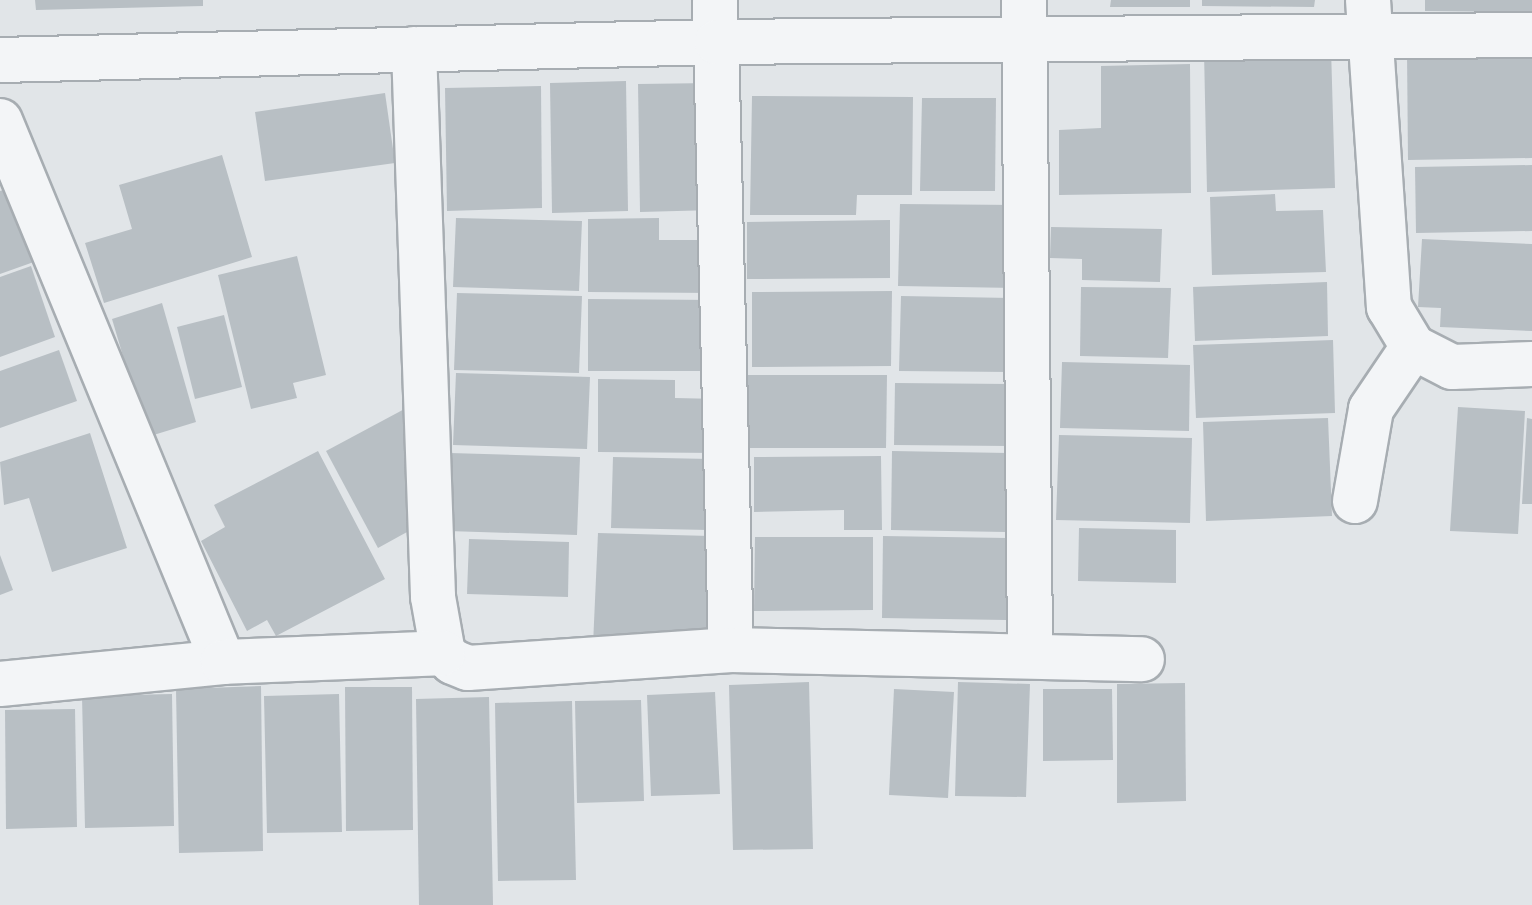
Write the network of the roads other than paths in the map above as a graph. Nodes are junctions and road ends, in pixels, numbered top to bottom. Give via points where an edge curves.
1 (1024, 19) edge
2 (1368, 20) edge
3 (716, 21) edge
4 (1532, 35) edge
5 (414, 49) junction
6 (0, 60) edge
7 (0, 121) edge
8 (1413, 347) junction
9 (1532, 364) edge
10 (1355, 501) dead end
11 (731, 650) junction
12 (443, 653) junction
13 (1030, 653) junction
14 (1142, 659) dead end
15 (223, 662) junction
16 (0, 684) edge

1 - 2 street
1 - 3 street
1 - 13 street
2 - 4 street
2 - 8 street via 1389,307
3 - 5 street
3 - 11 street
5 - 6 street
5 - 12 street via 431,371 433,597
7 - 15 street
8 - 9 street via 1452,367
8 - 10 street via 1371,409
11 - 12 street via 468,668
11 - 13 street
12 - 15 street
13 - 14 street
15 - 16 street

